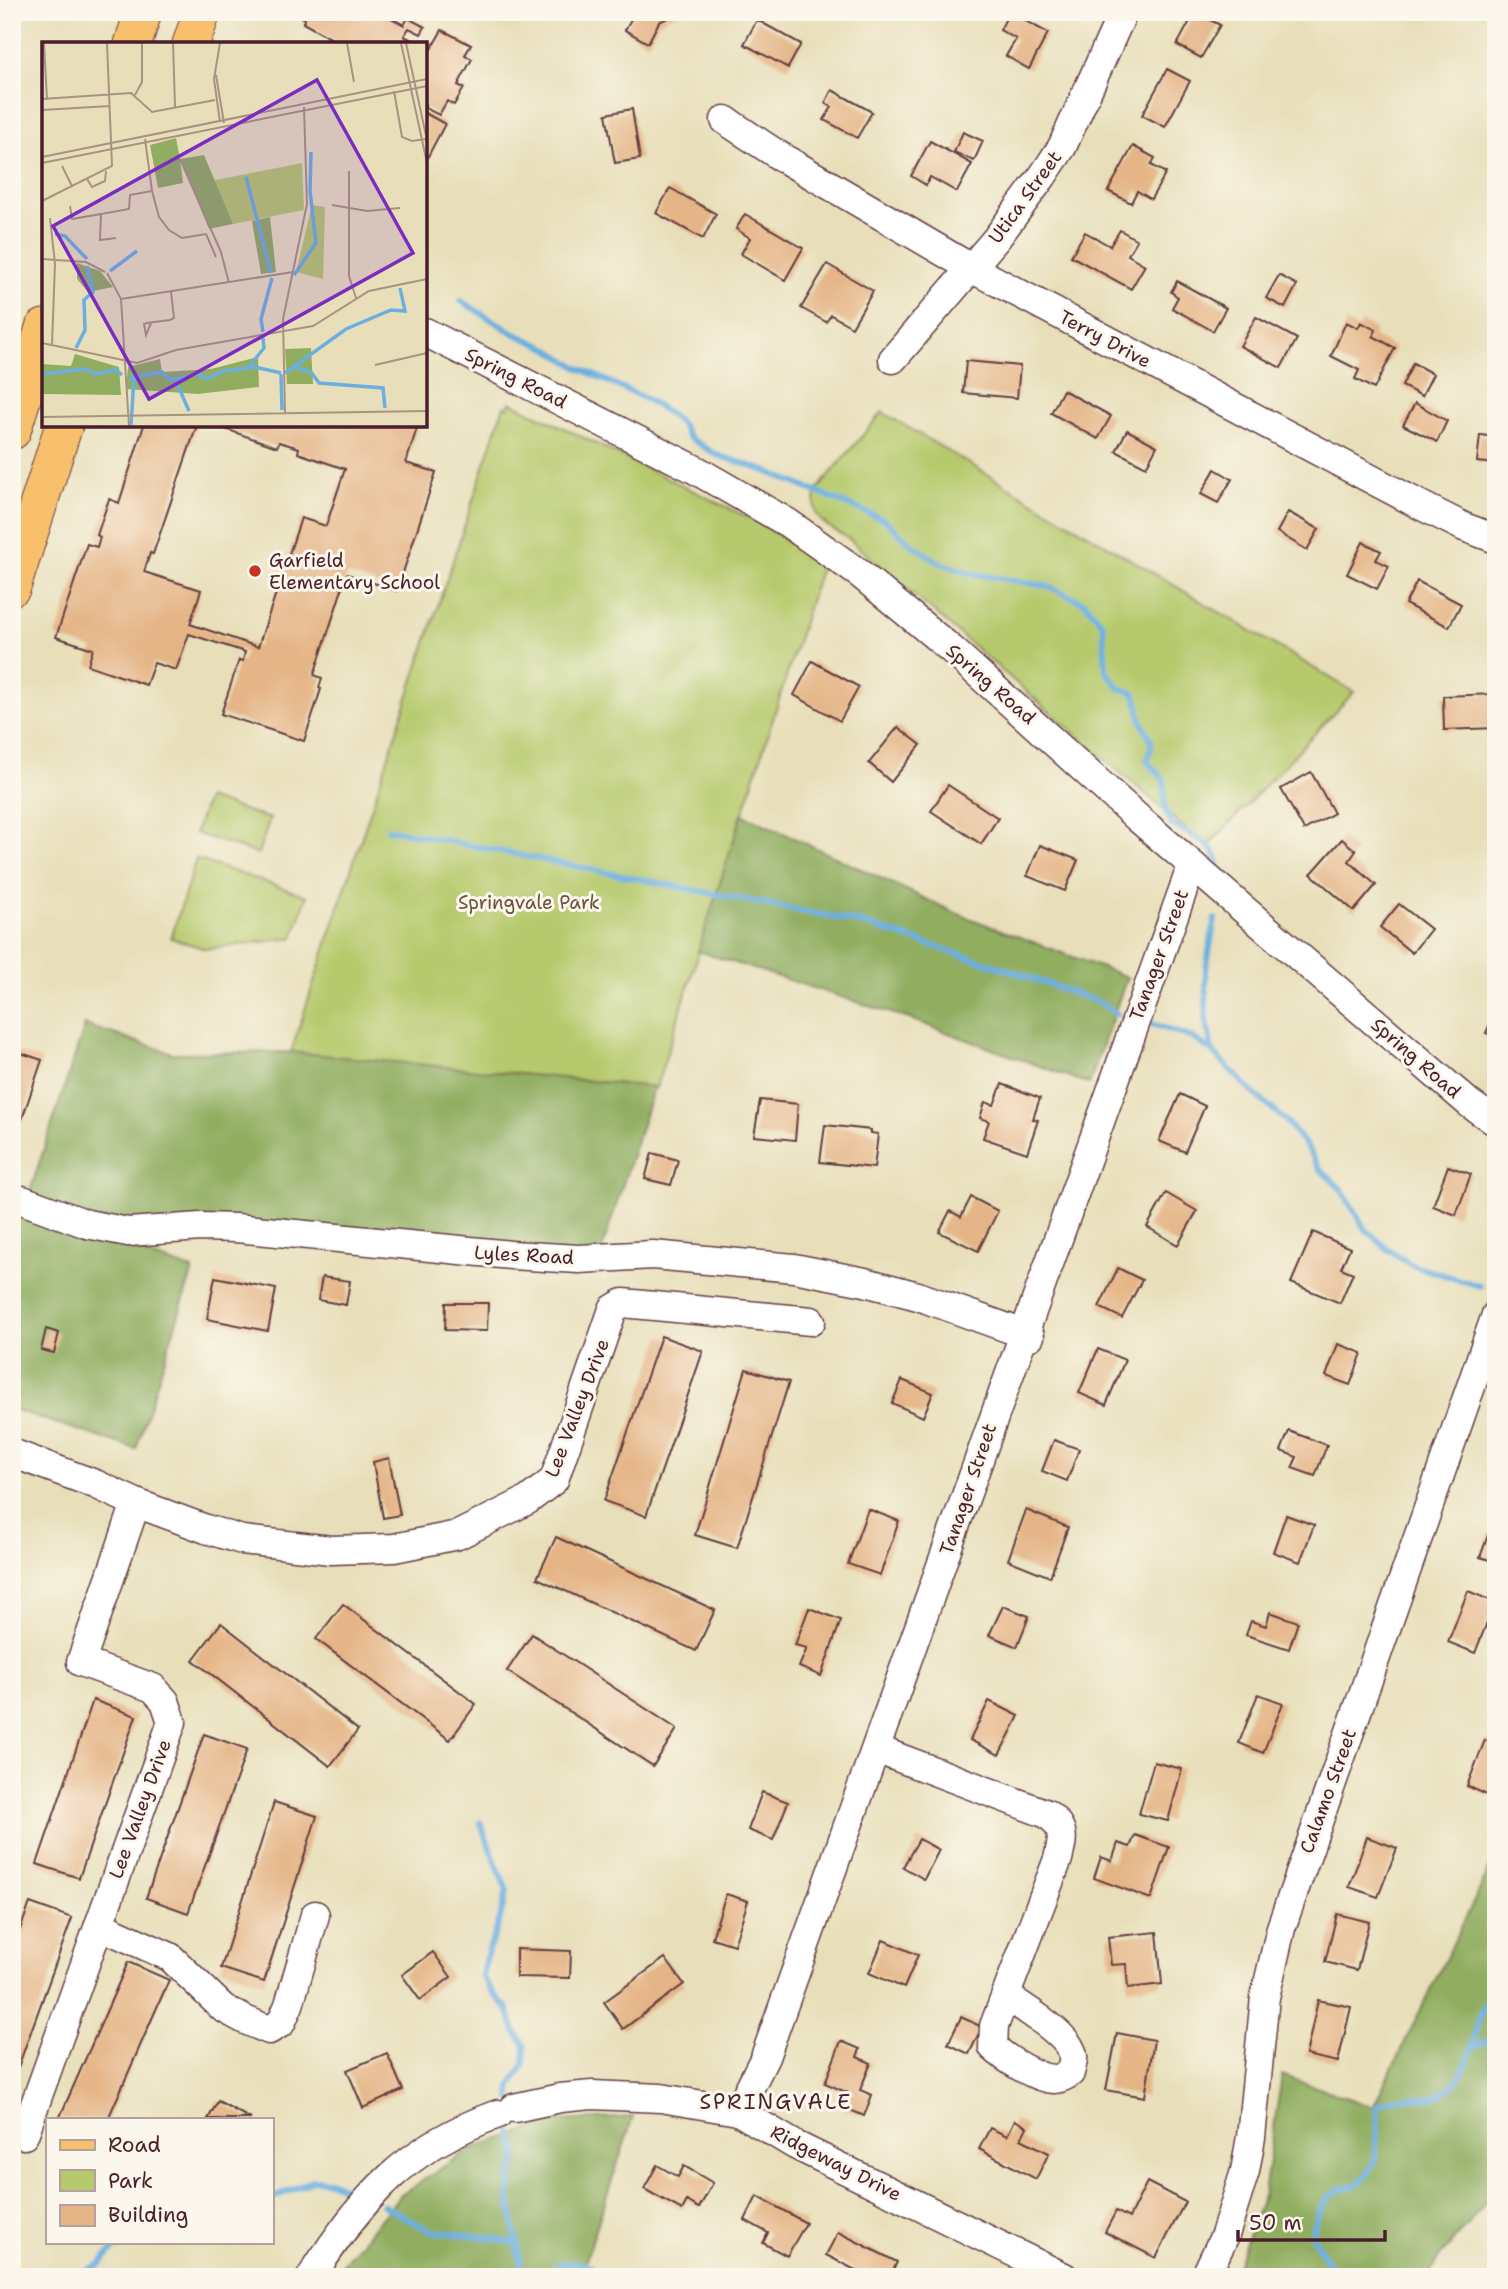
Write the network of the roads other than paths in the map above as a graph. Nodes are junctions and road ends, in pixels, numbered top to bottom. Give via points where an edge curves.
1 (144, 12) edge
2 (202, 12) edge
3 (1123, 12) edge
4 (134, 42) edge
5 (192, 42) edge
6 (726, 120) dead end
7 (971, 268) junction
8 (427, 333) edge
9 (42, 334) edge
10 (893, 359) dead end
11 (63, 427) edge
12 (12, 432) edge
13 (1496, 539) edge
14 (12, 587) edge
15 (1192, 864) junction
16 (1496, 1122) edge
17 (22, 1200) dead end
18 (1496, 1315) edge
19 (811, 1321) dead end
20 (1026, 1334) junction
21 (12, 1452) edge
22 (136, 1503) junction
23 (876, 1749) junction
24 (315, 1915) dead end
25 (99, 1925) junction
26 (1007, 1996) dead end
27 (738, 2110) junction
28 (12, 2131) edge
29 (312, 2277) edge
30 (1063, 2277) edge
31 (1205, 2277) edge

1 - 4 main road
2 - 5 main road
3 - 7 street, Utica Street via 1062,147
6 - 7 street, Terry Drive
7 - 10 street, Utica Street
7 - 13 street, Terry Drive via 1424,507
8 - 15 street, Spring Road via 696,470 788,523 860,574 951,649
9 - 12 main road
11 - 14 main road
15 - 16 street, Spring Road via 1469,1104
15 - 20 street, Tanager Street
17 - 20 street, Lyles Road via 87,1224 128,1232 236,1227 511,1255 579,1259 653,1255 794,1268 918,1296
18 - 31 street, Calamo Street via 1281,1928 1265,1997 1245,2171
19 - 22 street, Lee Valley Drive via 623,1303 613,1309 554,1480 528,1500 458,1535 394,1548 331,1550 243,1539
20 - 23 street, Tanager Street
21 - 22 street, Lee Valley Drive
22 - 25 street, Lee Valley Drive via 81,1662 153,1688 165,1701 172,1722
23 - 26 street via 1047,1814 1060,1828 1063,1840 1058,1859
23 - 27 street, Tanager Street via 765,2057
24 - 25 street via 289,2005 281,2023 269,2030 223,2008 170,1957
25 - 28 street, Lee Valley Drive via 24,2135
27 - 29 street, Ridgeway Drive via 661,2098 592,2095 506,2111 466,2126 424,2149 387,2178 361,2206
27 - 30 street, Ridgeway Drive via 795,2145

